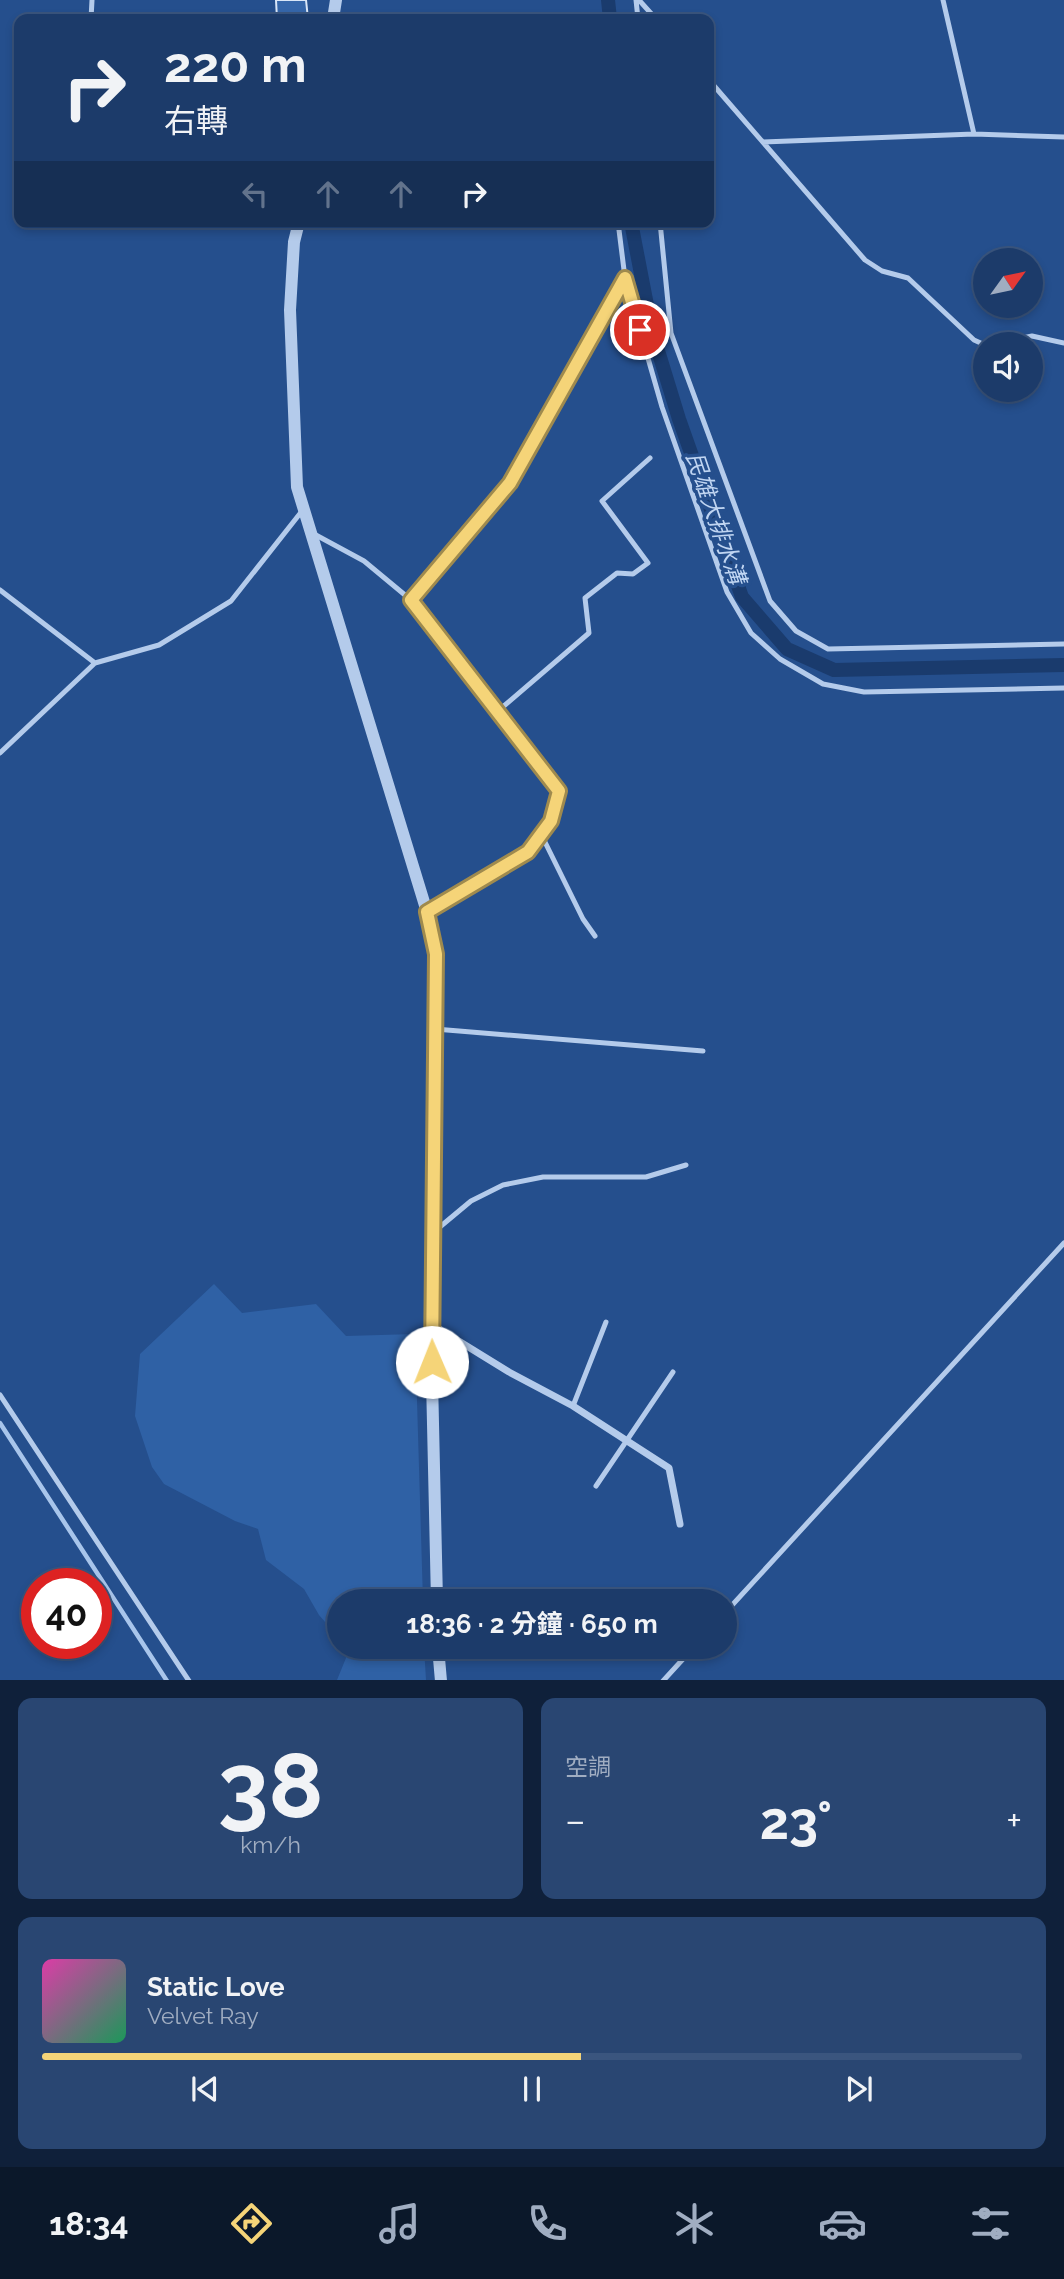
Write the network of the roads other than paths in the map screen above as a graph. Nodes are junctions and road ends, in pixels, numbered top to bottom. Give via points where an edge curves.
1 (638, 0) edge
2 (943, 0) edge
3 (651, 14) edge
4 (714, 86) edge
5 (974, 134) junction
6 (1064, 137) edge
7 (762, 142) junction
8 (298, 228) edge
9 (619, 228) edge
10 (661, 228) edge
11 (625, 278) junction
12 (1043, 338) edge
13 (973, 339) edge
14 (1064, 342) edge
15 (650, 458) dead end
16 (303, 510) junction
17 (309, 531) junction
18 (0, 590) edge
19 (411, 600) junction
20 (1064, 644) edge
21 (96, 663) junction
22 (1064, 688) edge
23 (498, 711) junction
24 (0, 753) edge
25 (541, 834) junction
26 (427, 912) junction
27 (596, 936) dead end
28 (435, 1029) junction
29 (703, 1051) dead end
30 (686, 1165) dead end
31 (432, 1233) junction
32 (1064, 1243) edge
33 (606, 1322) dead end
34 (431, 1324) junction
35 (673, 1372) dead end
36 (0, 1395) edge
37 (573, 1406) junction
38 (627, 1441) junction
39 (596, 1486) dead end
40 (680, 1524) dead end
41 (437, 1589) edge
42 (737, 1600) edge
43 (439, 1659) edge
44 (683, 1659) edge
45 (188, 1680) edge
46 (441, 1680) edge
47 (664, 1680) edge

1 - 3 lane
2 - 5 lane
4 - 7 lane
5 - 6 lane
5 - 7 lane
7 - 13 lane via 865,260 882,271 908,278
8 - 16 street via 290,310 296,487
9 - 11 lane
10 - 20 lane via 671,332 770,601 796,631 828,649
11 - 19 lane via 510,483
11 - 22 lane via 662,407 727,592 751,633 780,659 823,684 864,692
12 - 14 lane
15 - 23 lane via 602,501 648,563 633,574 617,573 585,598 589,633
16 - 17 street
16 - 21 lane via 230,601 159,645
17 - 19 lane via 365,561
17 - 26 street
18 - 21 lane
19 - 23 lane
21 - 24 lane
23 - 25 lane via 559,791 551,821
25 - 26 lane via 528,852
25 - 27 lane
26 - 28 street via 436,954
28 - 29 lane
28 - 31 street
30 - 31 lane via 646,1177 543,1177 503,1185 471,1200
31 - 34 street
32 - 42 lane
33 - 37 lane
34 - 37 street
34 - 41 street
35 - 38 lane
36 - 45 lane
37 - 38 street
38 - 39 lane
38 - 40 street via 669,1468
43 - 46 street
44 - 47 lane

